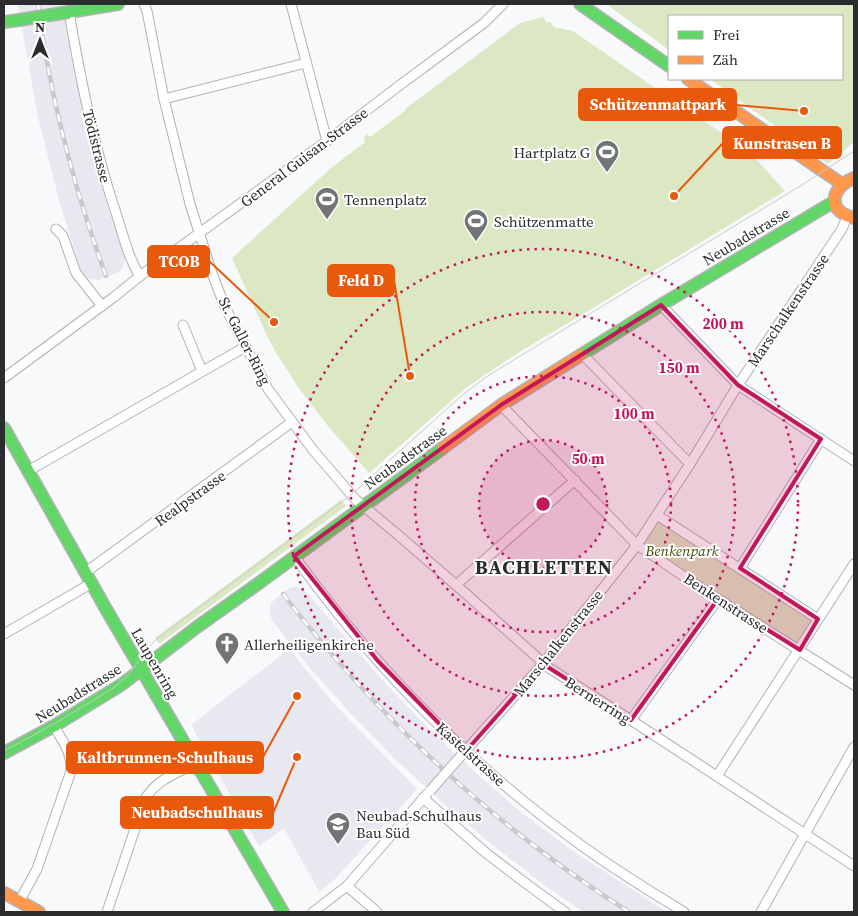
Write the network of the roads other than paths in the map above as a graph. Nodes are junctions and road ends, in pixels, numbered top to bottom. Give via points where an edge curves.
1 (118, 4) edge
2 (144, 4) edge
3 (291, 4) edge
4 (503, 4) edge
5 (580, 4) edge
6 (69, 12) junction
7 (4, 22) edge
8 (306, 63) junction
9 (668, 65) edge
10 (689, 80) edge
11 (164, 98) junction
12 (327, 141) junction
13 (854, 178) edge
14 (842, 184) junction
15 (835, 201) junction
16 (851, 217) edge
17 (56, 229) dead end
18 (199, 233) junction
19 (140, 276) junction
20 (661, 305) junction
21 (102, 306) junction
22 (183, 326) dead end
23 (245, 347) junction
24 (582, 354) junction
25 (202, 371) junction
26 (4, 378) edge
27 (738, 385) junction
28 (501, 405) junction
29 (292, 422) junction
30 (4, 428) edge
31 (821, 439) junction
32 (854, 461) edge
33 (690, 464) junction
34 (28, 471) junction
35 (575, 480) junction
36 (363, 506) junction
37 (657, 515) junction
38 (637, 545) junction
39 (294, 556) junction
40 (854, 564) edge
41 (740, 568) junction
42 (89, 578) junction
43 (456, 585) junction
44 (718, 599) junction
45 (818, 620) junction
46 (4, 634) edge
47 (800, 650) junction
48 (544, 664) junction
49 (142, 670) junction
50 (854, 685) edge
51 (631, 720) junction
52 (54, 726) junction
53 (854, 747) edge
54 (466, 751) junction
55 (4, 753) edge
56 (196, 763) junction
57 (717, 776) junction
58 (423, 798) junction
59 (806, 835) junction
60 (854, 866) edge
61 (347, 886) junction
62 (4, 892) edge
63 (19, 902) junction
64 (39, 912) edge
65 (107, 912) edge
66 (283, 912) edge
67 (313, 912) edge
68 (377, 912) edge
69 (565, 912) edge
70 (684, 912) edge
71 (761, 912) edge

1 - 6 street
2 - 11 street, St. Galler-Ring
3 - 8 street
4 - 12 street, General Guisan-Strasse via 484,23
5 - 9 street
6 - 7 street, bridge
6 - 19 street, Tödistrasse via 100,160 133,265
8 - 11 street
8 - 12 street
10 - 14 street
11 - 18 street, St. Galler-Ring
12 - 18 street, General Guisan-Strasse
13 - 14 street
14 - 15 street
15 - 16 street via 838,211
15 - 20 street, Neubadstrasse
16 - 27 street, Marschalkenstrasse
17 - 21 street via 63,236 76,274
18 - 19 street, General Guisan-Strasse
18 - 23 street, St. Galler-Ring via 225,307
19 - 21 street, General Guisan-Strasse
20 - 24 street, Neubadstrasse
20 - 27 street
21 - 26 street, General Guisan-Strasse
22 - 25 street
23 - 25 street
23 - 29 street, St. Galler-Ring via 268,389
24 - 28 street, Neubadstrasse
24 - 33 street
25 - 34 street
27 - 31 street
27 - 33 street, Marschalkenstrasse
28 - 35 street, Benkenstrasse
28 - 36 street, Neubadstrasse
29 - 36 street, St. Galler-Ring
29 - 42 street, Realpstrasse
30 - 34 street, Laupenring
31 - 32 street
31 - 41 street
33 - 37 street, Marschalkenstrasse
34 - 42 street, Laupenring
35 - 38 street, Benkenstrasse
35 - 43 street
36 - 39 street, Neubadstrasse
36 - 43 street, Bernerring
37 - 38 street, Marschalkenstrasse
37 - 41 street
38 - 44 street, Benkenstrasse
38 - 48 street, Marschalkenstrasse
39 - 49 street, Neubadstrasse
39 - 54 street, Kastelstrasse via 377,660
40 - 45 street
41 - 45 street
42 - 46 street, Realpstrasse
42 - 49 street, Laupenring
43 - 48 street, Bernerring
44 - 47 street, Benkenstrasse
44 - 51 street
45 - 47 street
47 - 50 street, Benkenstrasse
47 - 57 street
48 - 51 street, Bernerring
48 - 54 street, Marschalkenstrasse
49 - 52 street, Neubadstrasse
49 - 56 street, Laupenring
51 - 57 street, Bernerring
52 - 55 street, Neubadstrasse
52 - 63 street via 69,753 70,774 37,869
53 - 59 street
54 - 58 street, Marschalkenstrasse, bridge
54 - 70 street, Kastelstrasse via 580,844
56 - 65 street via 158,784 148,794
56 - 66 street, Laupenring
57 - 59 street, Bernerring
58 - 61 street, Marschalkenstrasse
58 - 69 street via 486,853
59 - 60 street, Bernerring
59 - 71 street
61 - 67 street, Marschalkenstrasse
61 - 68 street
62 - 63 street
63 - 64 street

